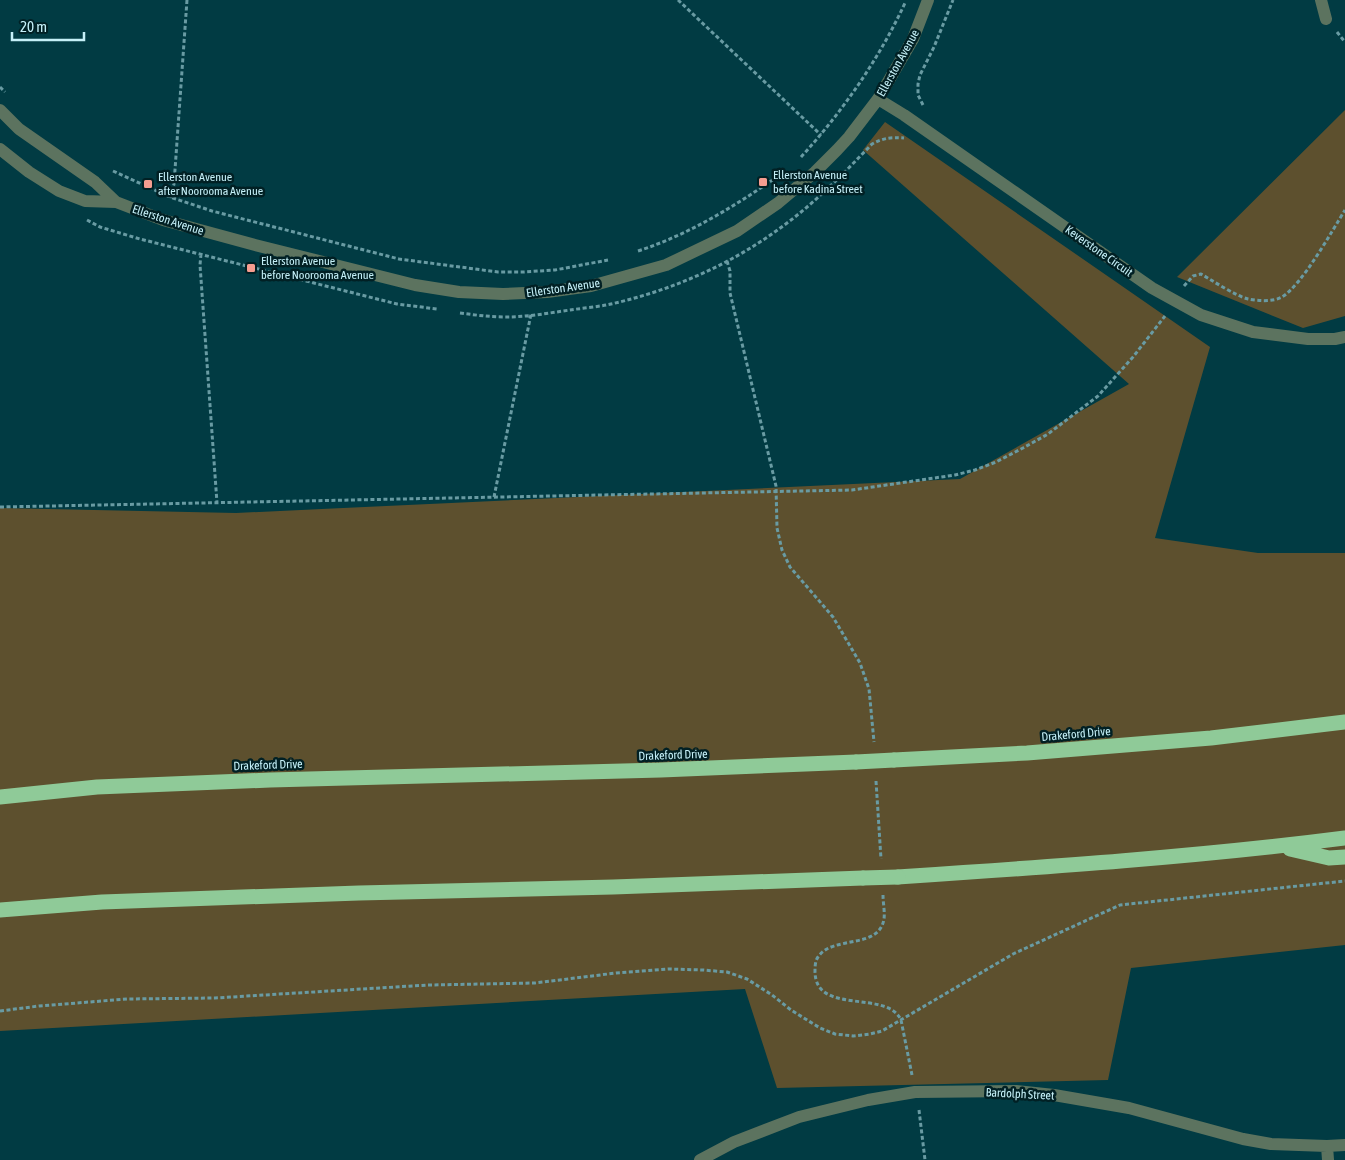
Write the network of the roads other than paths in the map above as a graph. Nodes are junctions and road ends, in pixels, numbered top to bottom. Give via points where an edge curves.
1 (928, 0) edge
2 (1322, 0) edge
3 (1326, 19) dead end
4 (878, 98) junction
5 (0, 110) edge
6 (0, 149) edge
7 (116, 202) junction
8 (1345, 337) edge
9 (1345, 722) edge
10 (0, 797) edge
11 (1345, 838) edge
12 (1281, 846) junction
13 (1345, 857) edge
14 (0, 910) edge
15 (1345, 1145) edge
16 (1327, 1146) junction
17 (700, 1160) edge
18 (1328, 1160) edge

1 - 4 street, Ellerston Avenue via 913,39
2 - 3 street
4 - 7 street, Ellerston Avenue via 849,137 815,172 737,231 666,265 591,286 503,294 415,285 163,220
4 - 8 street, Keverstone Circuit via 1152,288 1200,314 1253,332 1308,339
5 - 7 street, Ellerston Avenue via 19,129 95,182
6 - 7 street, Ellerston Avenue via 59,191 85,201
9 - 10 highway, Drakeford Drive, bridge via 1026,753 661,770 97,787
11 - 12 highway
12 - 13 highway via 1329,858
12 - 14 highway, bridge via 898,877 122,901
15 - 16 street, Bardolph Street
16 - 17 street, Bardolph Street via 1271,1144 1243,1139 1129,1108 1054,1095 915,1092 799,1117 734,1142
16 - 18 street

